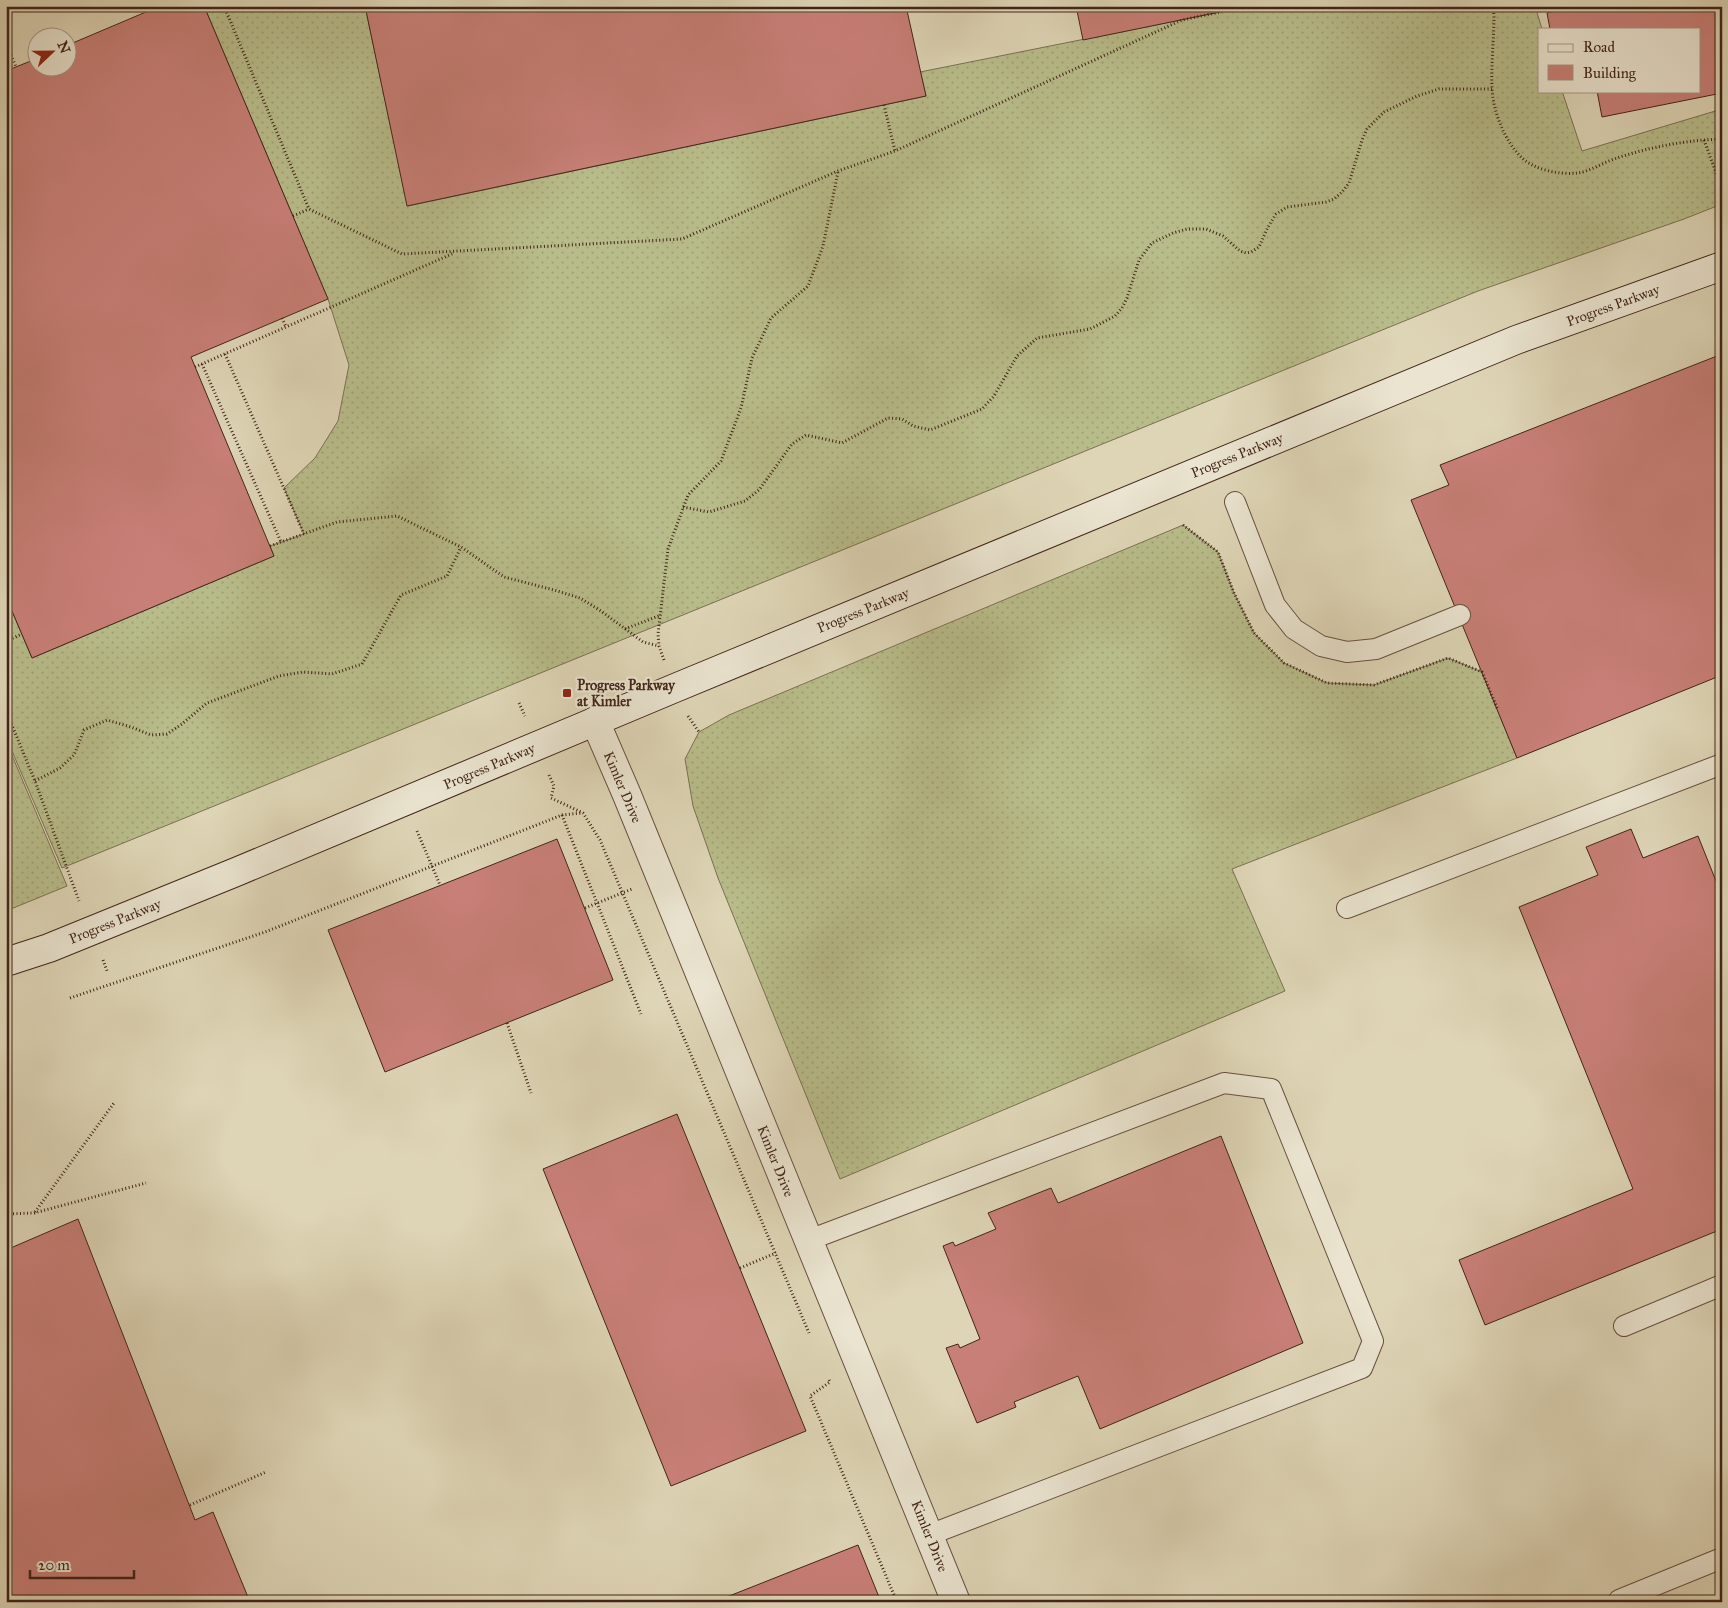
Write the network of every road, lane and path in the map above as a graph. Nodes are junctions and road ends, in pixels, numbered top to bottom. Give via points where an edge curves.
1 (224, 6) edge
2 (1249, 6) edge
3 (1493, 6) edge
4 (6, 42) edge
5 (16, 66) dead end
6 (1492, 89) junction
7 (884, 105) dead end
8 (1722, 139) edge
9 (1704, 140) junction
10 (895, 151) junction
11 (838, 171) junction
12 (1722, 189) edge
13 (309, 209) junction
14 (293, 216) dead end
15 (457, 251) junction
16 (1722, 266) edge
17 (282, 318) dead end
18 (286, 327) junction
19 (226, 354) junction
20 (202, 364) junction
21 (195, 367) dead end
22 (1234, 502) dead end
23 (684, 507) junction
24 (304, 534) junction
25 (281, 542) junction
26 (270, 546) dead end
27 (461, 547) junction
28 (661, 614) junction
29 (1460, 615) dead end
30 (625, 630) junction
31 (22, 634) dead end
32 (6, 641) edge
33 (6, 711) edge
34 (595, 721) junction
35 (1722, 764) edge
36 (35, 781) junction
37 (552, 798) dead end
38 (406, 801) junction
39 (583, 813) junction
40 (562, 815) junction
41 (432, 866) junction
42 (440, 885) dead end
43 (1347, 908) dead end
44 (91, 930) junction
45 (6, 962) edge
46 (107, 971) dead end
47 (70, 998) dead end
48 (641, 1014) dead end
49 (508, 1023) dead end
50 (532, 1093) dead end
51 (114, 1103) dead end
52 (146, 1182) dead end
53 (34, 1213) junction
54 (6, 1214) edge
55 (809, 1240) junction
56 (776, 1254) junction
57 (740, 1268) dead end
58 (1722, 1286) edge
59 (1624, 1326) dead end
60 (811, 1336) dead end
61 (826, 1373) dead end
62 (266, 1472) dead end
63 (190, 1505) dead end
64 (929, 1534) junction
65 (1722, 1558) edge
66 (1619, 1600) dead end
67 (897, 1602) edge
68 (956, 1602) edge

1 - 13 path
2 - 10 path via 1182,20
3 - 6 path
4 - 5 path
6 - 9 path via 1497,115 1509,141 1522,158 1542,169 1564,174 1580,173 1616,158
6 - 23 path via 1439,89 1384,112 1367,129 1349,183 1342,192 1326,202 1287,208 1276,214 1259,247 1251,252 1240,251 1223,236 1206,229 1180,231 1152,243 1139,260 1116,316 1090,329 1037,338 1017,356 994,396 982,409 930,430 902,419 888,418 842,443 806,434 792,444 759,490 745,501 708,512
7 - 10 path
8 - 9 path
9 - 12 path
10 - 11 path
11 - 15 path via 682,238
11 - 23 path via 822,246 808,286 772,318 752,358 741,408 721,460 688,495
13 - 14 path
13 - 15 path via 402,254
15 - 18 path
16 - 34 street, Progress Parkway via 1516,340
17 - 18 path
18 - 19 path
19 - 20 path
19 - 24 path
20 - 21 path
20 - 25 path
22 - 29 lane via 1275,605 1294,629 1321,646 1347,652 1376,649
23 - 28 path via 668,550
24 - 25 path
24 - 27 path via 337,522 397,516
25 - 26 path
27 - 30 path via 504,577 580,598
27 - 36 path via 447,576 401,595 362,664 332,674 303,672 279,676 207,702 167,734 151,735 107,720 84,730 74,755 60,768
28 - 30 path
28 - 30 path via 659,646 643,642
31 - 32 path
33 - 36 path
34 - 38 street, Progress Parkway
34 - 55 street, Kimler Drive
35 - 43 lane
36 - 44 path
37 - 39 path
38 - 41 path
38 - 44 street, Progress Parkway
39 - 40 path
39 - 56 path via 600,840
40 - 41 path
40 - 48 path
41 - 42 path
41 - 47 path via 265,932
44 - 45 street, Progress Parkway
44 - 46 path
49 - 50 path
51 - 53 path
52 - 53 path
53 - 54 path
55 - 56 path
55 - 64 street, Kimler Drive
55 - 64 lane via 1224,1082 1271,1089 1373,1340 1362,1368
56 - 57 path
56 - 60 path
58 - 59 lane
61 - 67 path via 830,1382 810,1396
62 - 63 path
64 - 68 street, Kimler Drive
65 - 66 lane

